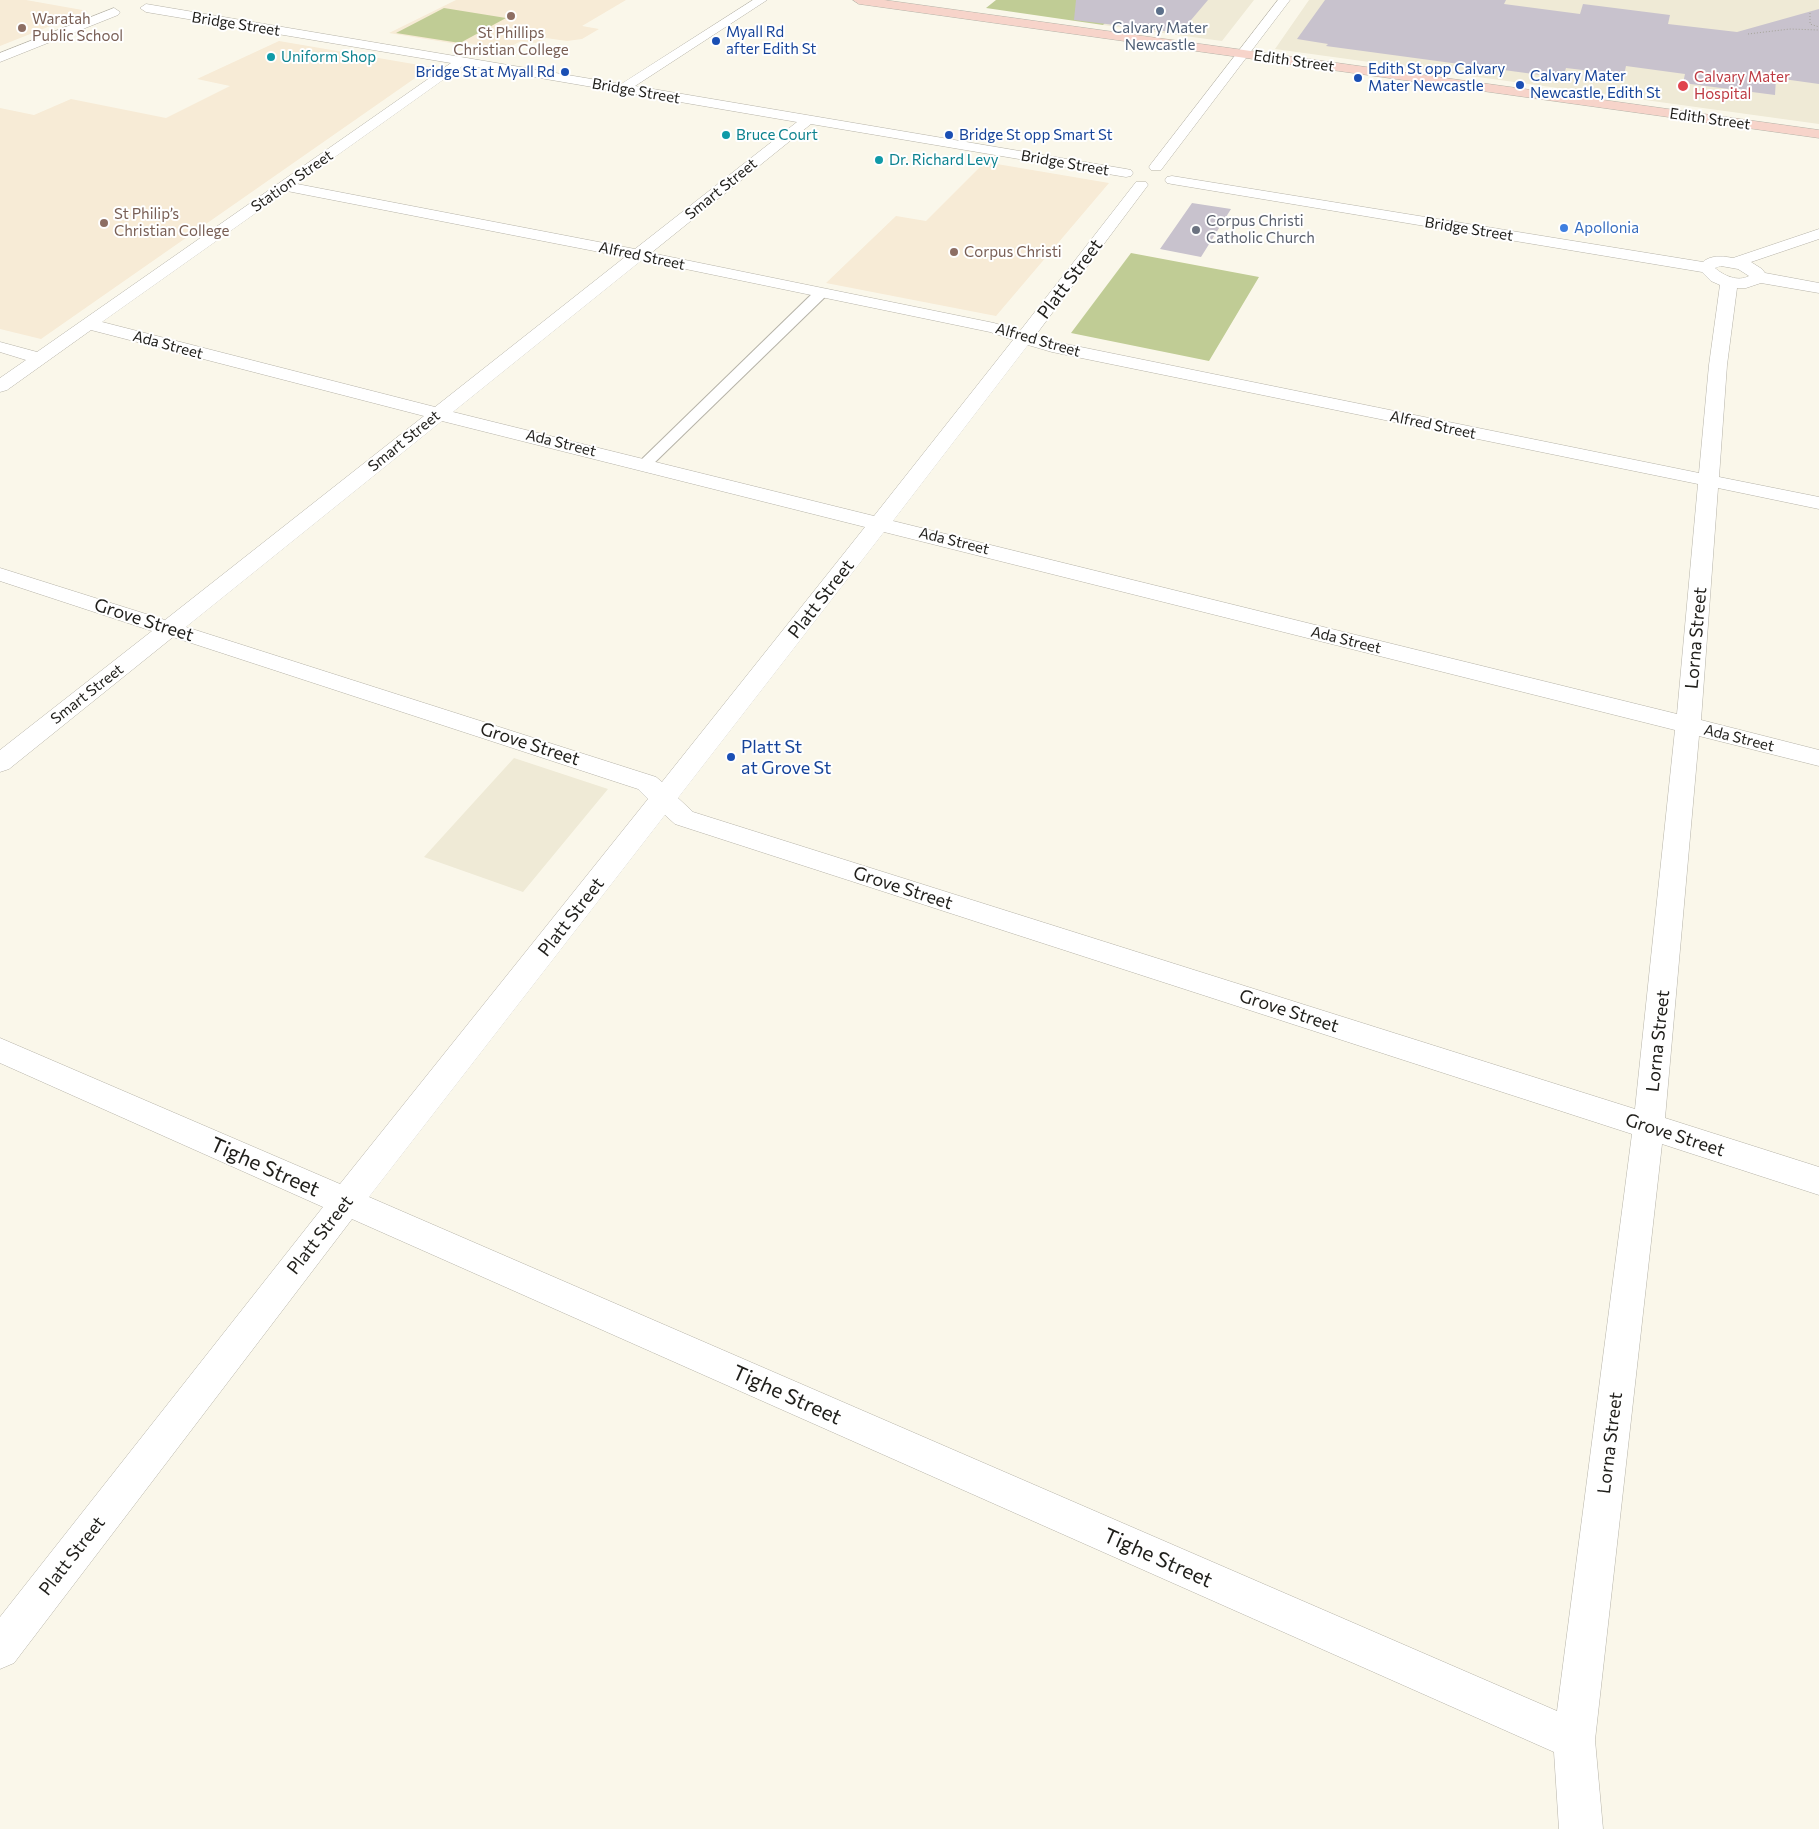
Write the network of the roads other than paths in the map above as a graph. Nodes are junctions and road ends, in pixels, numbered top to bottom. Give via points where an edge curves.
1 (761, 0) edge
2 (859, 0) edge
3 (1284, 0) edge
4 (126, 6) edge
5 (1242, 54) junction
6 (0, 58) edge
7 (462, 61) junction
8 (622, 89) junction
9 (808, 120) junction
10 (1819, 134) edge
11 (1156, 168) junction
12 (1126, 173) junction
13 (1157, 184) junction
14 (285, 186) junction
15 (1819, 234) edge
16 (639, 255) junction
17 (1724, 271) junction
18 (1819, 288) edge
19 (821, 293) junction
20 (88, 324) junction
21 (1025, 338) junction
22 (0, 347) edge
23 (40, 358) junction
24 (0, 386) edge
25 (437, 413) junction
26 (644, 464) junction
27 (1709, 481) junction
28 (1819, 503) edge
29 (880, 523) junction
30 (0, 574) edge
31 (170, 628) junction
32 (1688, 726) junction
33 (1819, 758) edge
34 (0, 764) edge
35 (665, 798) junction
36 (0, 1050) edge
37 (1649, 1127) junction
38 (1819, 1181) edge
39 (346, 1202) junction
40 (0, 1649) edge
41 (1574, 1740) junction
42 (1581, 1829) edge

1 - 8 street
2 - 5 main road, Edith Street
3 - 5 street
4 - 6 street
4 - 7 street, Bridge Street
5 - 10 main road, Edith Street
5 - 11 street
7 - 8 street, Bridge Street
7 - 14 street, Station Street
8 - 9 street, Bridge Street
9 - 12 street, Bridge Street
9 - 16 street, Smart Street
11 - 12 street via 1140,167
11 - 13 street via 1172,176
12 - 13 street via 1130,181
13 - 17 street, Bridge Street
13 - 21 street, Platt Street
14 - 16 street, Alfred Street
14 - 20 street, Station Street
15 - 17 street
16 - 19 street, Alfred Street
16 - 25 street, Smart Street
17 - 18 street via 1748,283 1758,277
17 - 27 street, Lorna Street
19 - 21 street, Alfred Street via 1007,331
19 - 26 lane
20 - 23 street, Station Street
20 - 25 street, Ada Street
21 - 27 street, Alfred Street via 1052,347
21 - 29 street, Platt Street
22 - 23 street
23 - 24 street, Station Street
25 - 26 street, Ada Street
25 - 31 street, Smart Street
26 - 29 street, Ada Street
27 - 28 street, Alfred Street
27 - 32 street, Lorna Street
29 - 32 street, Ada Street
29 - 35 street, Platt Street
30 - 31 street, Grove Street
31 - 34 street, Smart Street
31 - 35 street, Grove Street via 647,782
32 - 33 street, Ada Street
32 - 37 street, Lorna Street
35 - 37 street, Grove Street via 684,818
35 - 39 street, Platt Street
36 - 39 street, Tighe Street
37 - 38 street, Grove Street
37 - 41 street, Lorna Street
39 - 40 street, Platt Street
39 - 41 street, Tighe Street
41 - 42 street, Lorna Street

